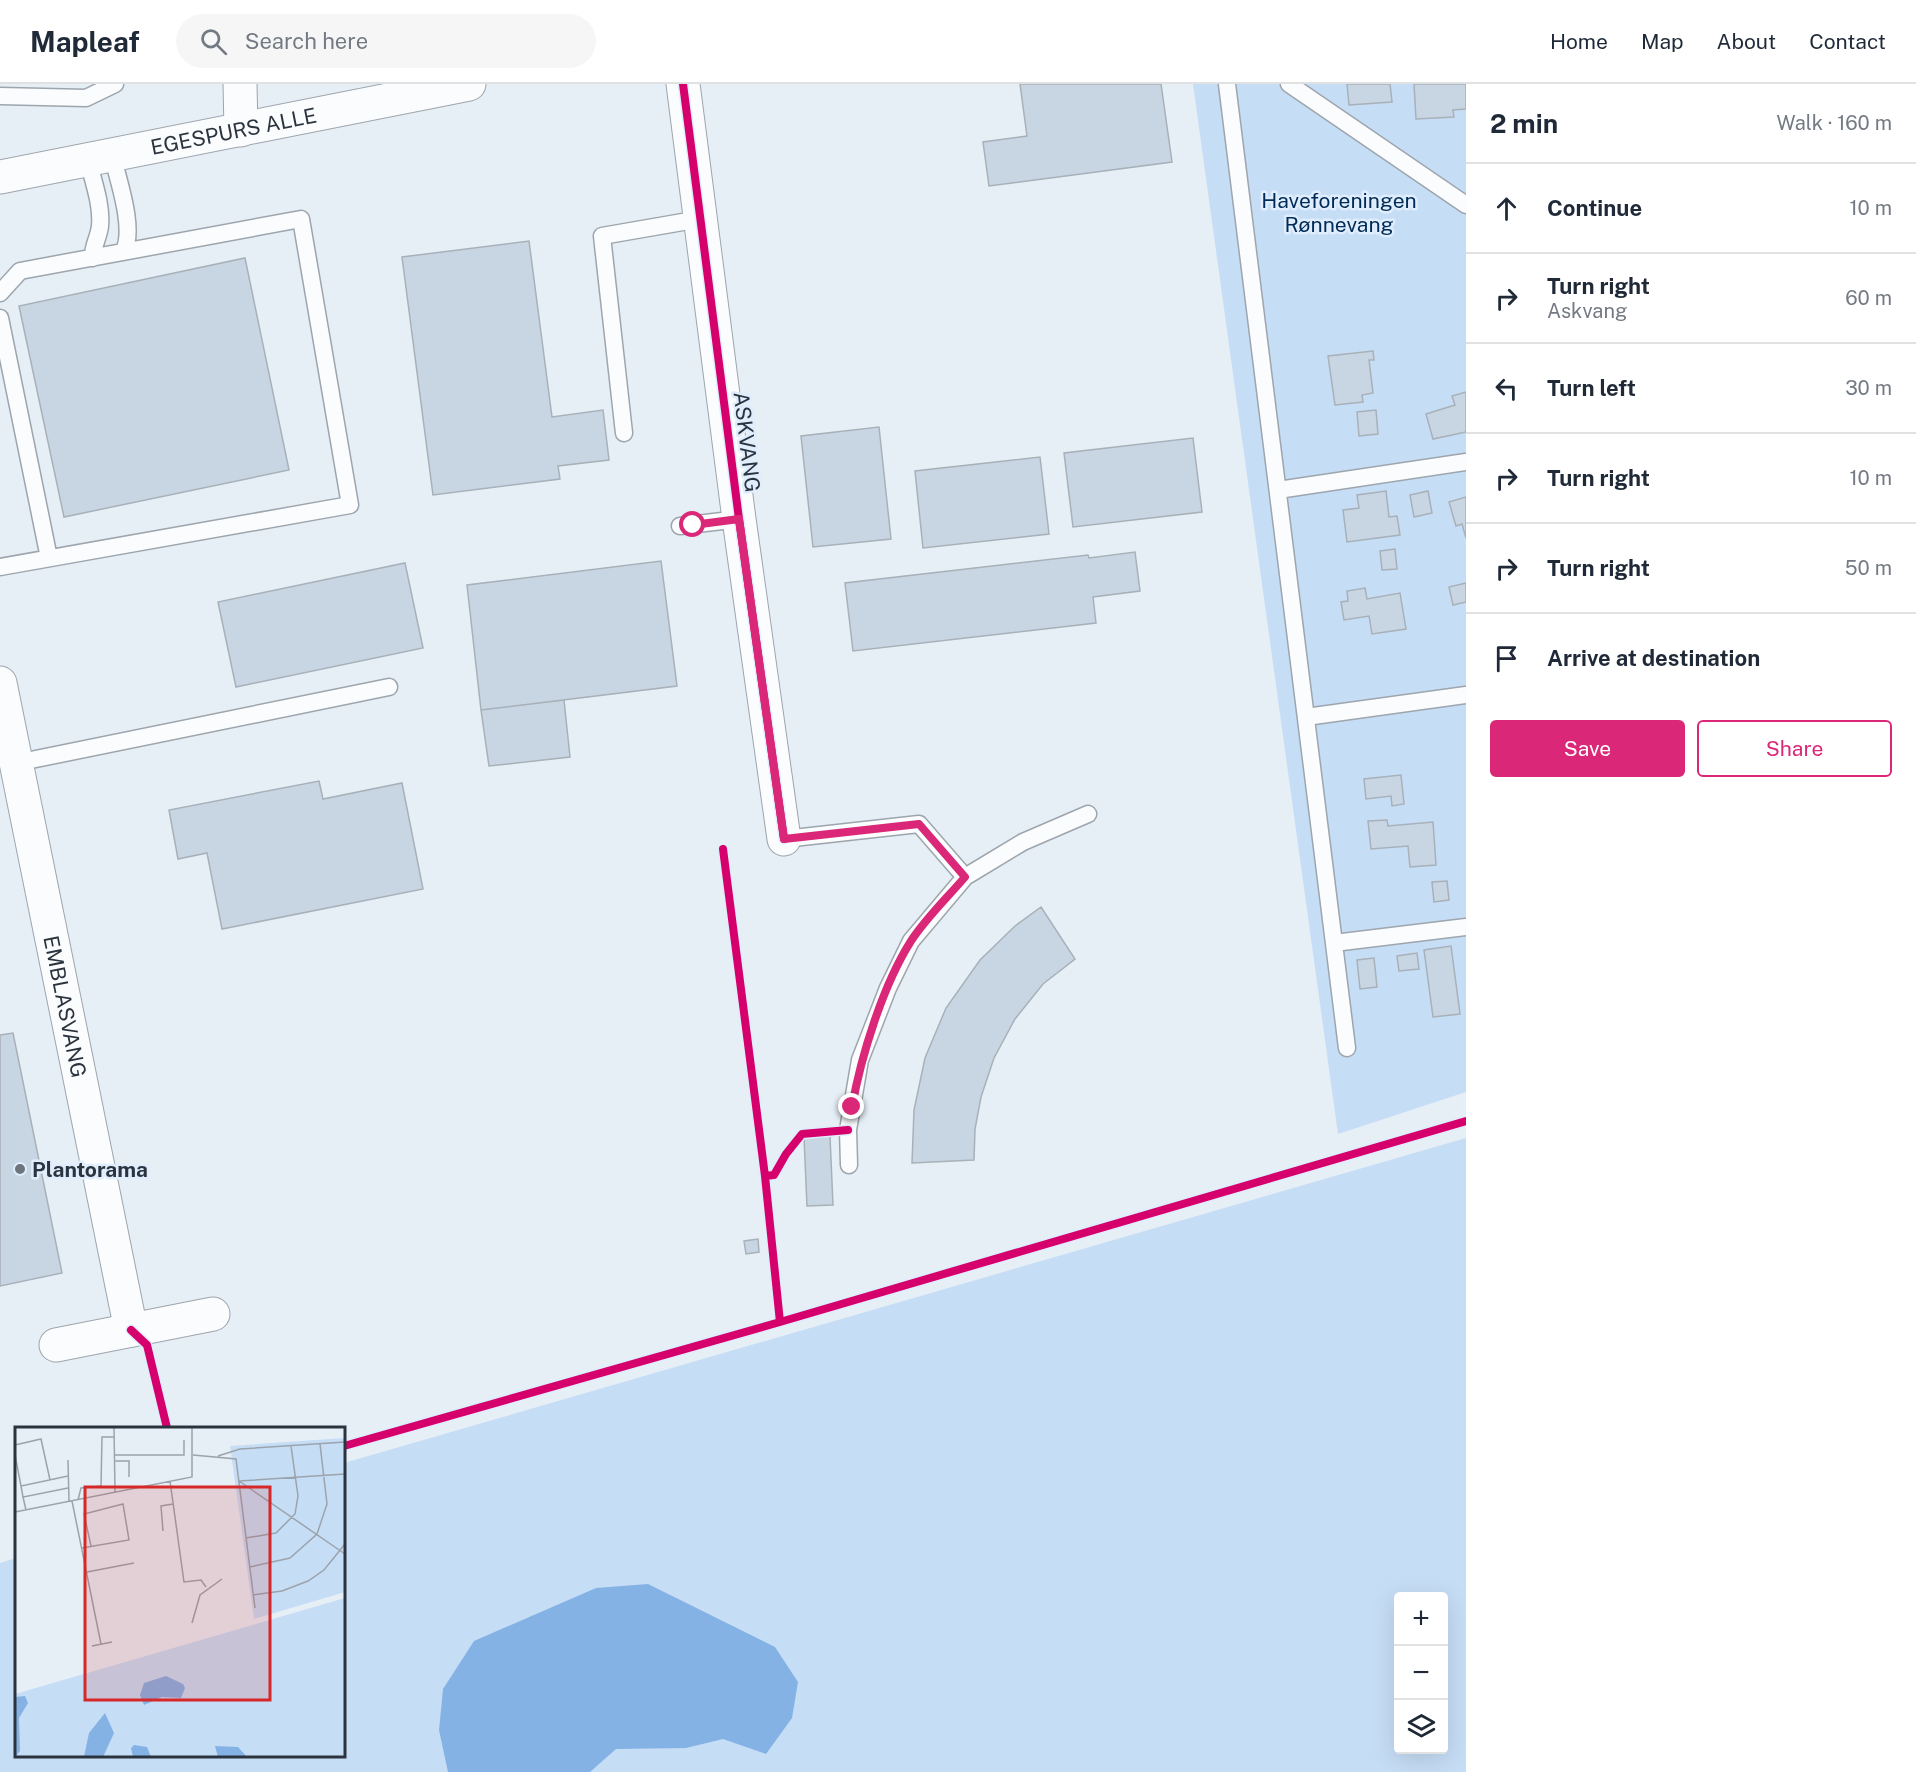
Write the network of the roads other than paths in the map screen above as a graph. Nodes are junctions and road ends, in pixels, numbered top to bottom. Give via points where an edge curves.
1 (115, 84) edge
2 (240, 84) edge
3 (469, 84) edge
4 (684, 84) edge
5 (1227, 84) edge
6 (1289, 84) edge
7 (0, 96) edge
8 (241, 130) junction
9 (100, 158) junction
10 (0, 177) edge
11 (1466, 205) edge
12 (700, 219) junction
13 (123, 252) junction
14 (93, 258) junction
15 (0, 294) edge
16 (0, 318) edge
17 (624, 433) dead end
18 (1466, 462) edge
19 (1278, 489) junction
20 (739, 519) junction
21 (680, 526) dead end
22 (49, 558) junction
23 (0, 567) edge
24 (0, 683) edge
25 (388, 687) dead end
26 (1466, 695) edge
27 (1306, 717) junction
28 (16, 763) junction
29 (1089, 814) dead end
30 (784, 839) joint
31 (965, 877) junction
32 (1466, 927) edge
33 (1334, 943) junction
34 (1347, 1048) dead end
35 (849, 1165) dead end
36 (213, 1314) dead end
37 (131, 1330) junction
38 (57, 1345) dead end

1 - 7 lane via 86,98
2 - 8 street
3 - 8 street, EGESPURS ALLE
4 - 12 street, ASKVANG
5 - 19 lane
6 - 11 lane
8 - 9 street, EGESPURS ALLE
9 - 10 street, EGESPURS ALLE
9 - 13 lane via 125,210 128,234
9 - 14 lane via 101,215
12 - 17 lane via 602,236
12 - 20 street, ASKVANG
13 - 14 lane
13 - 22 lane via 301,219 350,505
14 - 15 lane via 20,271
16 - 22 lane
18 - 19 lane
19 - 27 lane
20 - 21 lane
20 - 30 street, ASKVANG
22 - 23 lane
24 - 28 street, EMBLASVANG
25 - 28 lane
26 - 27 lane
27 - 33 lane
28 - 37 street, EMBLASVANG
29 - 31 lane via 1023,842
30 - 31 lane via 919,824
31 - 35 lane via 911,941 888,988 860,1060 848,1130
32 - 33 lane
33 - 34 lane
36 - 37 street
37 - 38 street

